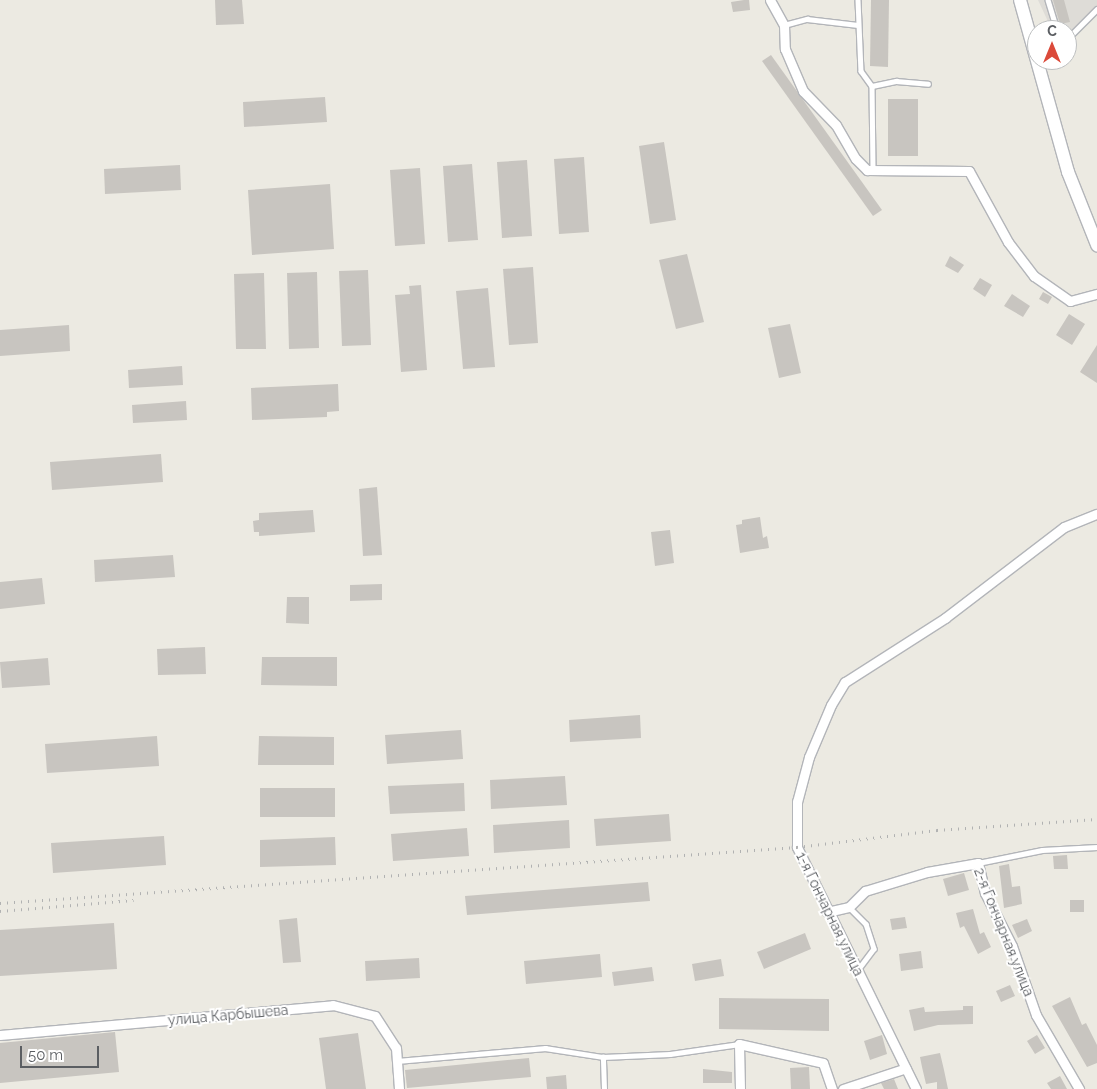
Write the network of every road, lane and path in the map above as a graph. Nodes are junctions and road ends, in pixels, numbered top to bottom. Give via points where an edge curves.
1 (770, 0) edge
2 (858, 0) edge
3 (1020, 0) edge
4 (1048, 0) edge
5 (1097, 9) edge
6 (1027, 20) edge
7 (1054, 20) edge
8 (784, 25) junction
9 (858, 25) junction
10 (1077, 29) edge
11 (1043, 70) edge
12 (928, 84) dead end
13 (872, 86) junction
14 (873, 171) junction
15 (1097, 245) edge
16 (1097, 294) edge
17 (1097, 514) edge
18 (1097, 847) edge
19 (978, 863) junction
20 (849, 907) junction
21 (827, 912) junction
22 (857, 971) junction
23 (0, 1035) edge
24 (739, 1044) junction
25 (603, 1057) junction
26 (396, 1061) junction
27 (906, 1068) junction
28 (399, 1089) edge
29 (604, 1089) edge
30 (740, 1089) edge
31 (832, 1089) edge
32 (843, 1089) edge
33 (916, 1089) edge
34 (1079, 1089) edge

1 - 8 street
2 - 9 lane
3 - 6 street
4 - 7 lane
5 - 10 lane
8 - 9 lane via 807,19
8 - 14 street via 785,49 803,91 836,125 856,159 867,170
9 - 13 lane via 861,71
11 - 15 street via 1068,172
12 - 13 lane via 896,81
13 - 14 lane
14 - 16 street via 969,172 1008,242 1034,276 1070,301
17 - 21 street, 1-я Гончарная улица via 1064,527 945,618 862,668 845,682 831,705 809,757 795,823 797,848
18 - 19 lane via 1042,850
19 - 20 street, 2-я Гончарная улица via 927,872 865,891
19 - 34 street, 2-я Гончарная улица via 985,893 1012,946 1036,1015
20 - 21 street, 2-я Гончарная улица
20 - 22 lane via 866,924 874,949
21 - 22 street, 1-я Гончарная улица
22 - 27 street, 1-я Гончарная улица
23 - 26 street, улица Карбышева via 333,1005 375,1016 396,1048
24 - 25 lane via 670,1054
24 - 30 street
24 - 31 street via 823,1063
25 - 26 lane via 545,1048
25 - 29 lane
26 - 28 street, улица Карбышева
27 - 32 street
27 - 33 street, 1-я Гончарная улица

